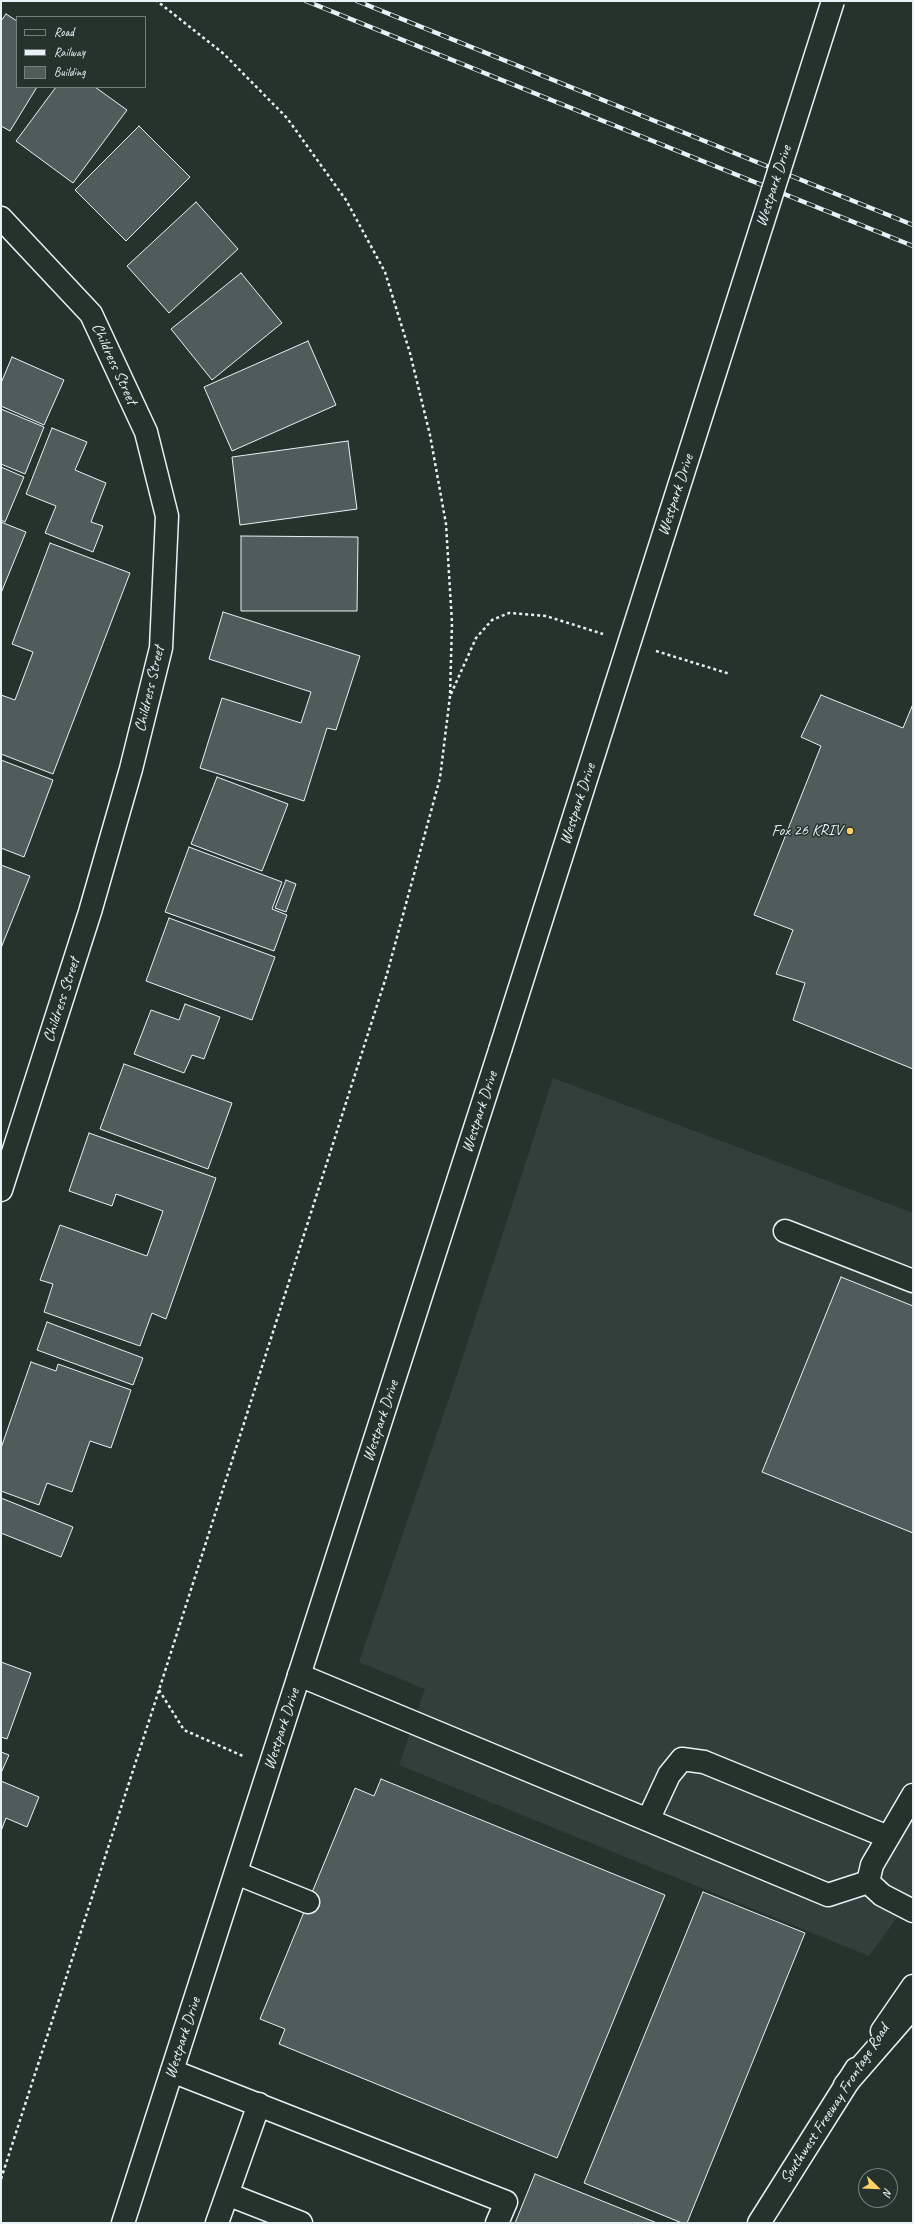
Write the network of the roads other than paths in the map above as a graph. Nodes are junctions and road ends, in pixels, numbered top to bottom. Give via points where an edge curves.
1 (833, 1) edge
2 (1, 218) edge
3 (1, 1190) edge
4 (785, 1231) dead end
5 (913, 1281) edge
6 (299, 1675) junction
7 (913, 1795) edge
8 (648, 1820) junction
9 (888, 1837) junction
10 (236, 1873) junction
11 (868, 1882) junction
12 (308, 1902) dead end
13 (913, 1911) edge
14 (913, 1986) edge
15 (913, 2007) edge
16 (172, 2070) junction
17 (845, 2085) junction
18 (259, 2104) junction
19 (227, 2194) junction
20 (123, 2223) edge
21 (217, 2223) edge
22 (301, 2223) edge
23 (497, 2223) edge
24 (759, 2223) edge

1 - 6 main road, Westpark Drive, bridge
2 - 3 main road, Childress Street via 91,314 146,432 167,516 161,648 135,754 90,912
4 - 5 main road
6 - 8 main road
6 - 10 main road, Westpark Drive
7 - 9 main road
8 - 9 main road via 669,1775 682,1759 704,1762
8 - 11 main road via 828,1895
9 - 11 main road via 872,1865
10 - 12 main road
10 - 16 main road, Westpark Drive
11 - 13 main road via 882,1895
14 - 17 main road, Southwest Freeway Frontage Road
15 - 17 main road
16 - 18 main road
16 - 20 main road, Westpark Drive
17 - 24 main road, Southwest Freeway Frontage Road
18 - 19 main road
18 - 23 main road via 506,2202
19 - 21 main road
19 - 22 main road

